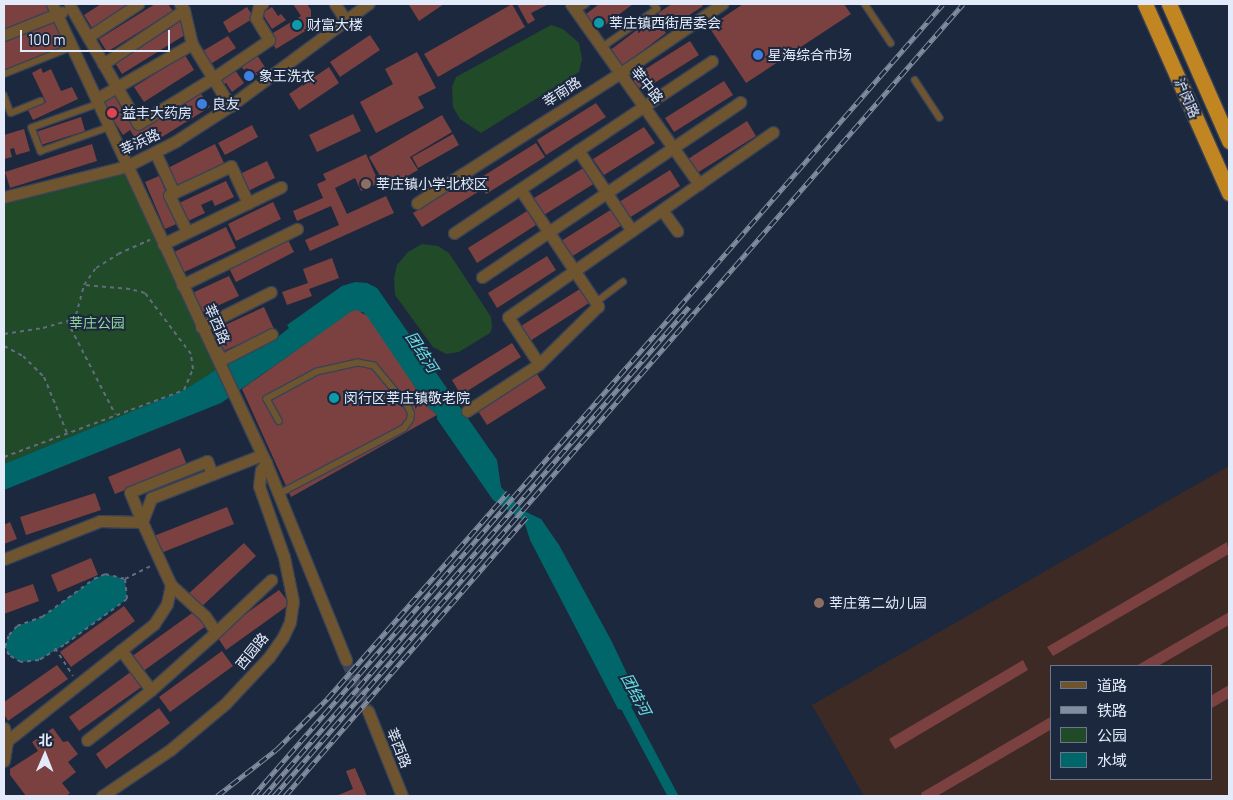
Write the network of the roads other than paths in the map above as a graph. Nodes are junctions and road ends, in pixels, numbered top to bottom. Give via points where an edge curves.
1 (52, 4) edge
2 (138, 4) edge
3 (262, 4) edge
4 (335, 4) edge
5 (368, 4) edge
6 (586, 4) edge
7 (652, 4) edge
8 (722, 4) edge
9 (865, 4) edge
10 (1145, 4) edge
11 (1169, 4) edge
12 (72, 5) edge
13 (182, 7) edge
14 (573, 7) edge
15 (57, 15) junction
16 (346, 21) junction
17 (6, 31) edge
18 (88, 37) junction
19 (891, 43) dead end
20 (192, 44) junction
21 (72, 47) junction
22 (601, 48) junction
23 (712, 61) dead end
24 (103, 64) junction
25 (4, 74) edge
26 (619, 74) junction
27 (213, 78) junction
28 (915, 80) dead end
29 (116, 87) junction
30 (4, 96) edge
31 (41, 102) dead end
32 (97, 102) junction
33 (740, 102) dead end
34 (230, 106) junction
35 (645, 106) junction
36 (940, 118) dead end
37 (109, 127) junction
38 (772, 132) dead end
39 (1229, 141) edge
40 (673, 147) junction
41 (578, 150) junction
42 (155, 152) junction
43 (127, 166) junction
44 (699, 184) junction
45 (281, 187) dead end
46 (520, 189) junction
47 (606, 192) junction
48 (174, 193) junction
49 (1229, 193) edge
50 (4, 197) edge
51 (248, 202) junction
52 (417, 202) dead end
53 (662, 210) junction
54 (297, 229) dead end
55 (632, 231) junction
56 (187, 232) junction
57 (549, 232) junction
58 (676, 232) dead end
59 (454, 233) dead end
60 (161, 240) junction
61 (574, 271) junction
62 (482, 278) dead end
63 (623, 282) dead end
64 (182, 285) junction
65 (271, 292) dead end
66 (595, 303) junction
67 (201, 327) junction
68 (272, 334) dead end
69 (208, 341) junction
70 (539, 364) junction
71 (467, 411) dead end
72 (279, 421) dead end
73 (264, 459) junction
74 (212, 474) junction
75 (278, 494) junction
76 (142, 522) junction
77 (4, 560) edge
78 (271, 580) dead end
79 (171, 585) junction
80 (216, 632) junction
81 (121, 650) junction
82 (346, 660) tunnel mouth
83 (151, 690) junction
84 (368, 711) tunnel mouth
85 (4, 728) edge
86 (87, 740) dead end
87 (7, 741) junction
88 (4, 761) edge
89 (102, 796) edge
90 (402, 796) edge

1 - 15 street, 莘西路
2 - 18 street
3 - 27 street via 256,18 269,40
4 - 16 street
5 - 16 street, 莘浜路
6 - 14 lane
7 - 22 lane via 657,9
8 - 26 street, 莘南路
9 - 19 lane
10 - 49 highway, 沪闵路
11 - 39 highway, 沪闵路
12 - 15 street
12 - 18 street
13 - 20 street
13 - 24 street
14 - 22 street, 莘中路
15 - 17 street
15 - 21 street, 莘西路
16 - 34 street, 莘浜路
18 - 24 street
20 - 27 street
20 - 29 street
21 - 25 lane
21 - 32 street, 莘西路
22 - 26 street, 莘中路
23 - 35 street
24 - 29 street
26 - 35 street, 莘中路
26 - 52 street, 莘南路
27 - 29 street via 138,124
27 - 34 street
28 - 36 lane
29 - 32 street
30 - 31 lane via 11,113
32 - 37 street, 莘西路
32 - 37 lane via 32,128 40,151
33 - 40 street
34 - 42 street, 莘浜路
35 - 40 street, 莘中路
35 - 41 street
37 - 43 street, 莘西路
38 - 44 street
40 - 44 street, 莘中路
40 - 47 street
41 - 46 street
41 - 47 street
42 - 43 street, 莘浜路
42 - 48 street
43 - 50 street, 莘浜路
43 - 60 street, 莘西路
44 - 53 street
45 - 51 street
46 - 57 street
46 - 59 street
47 - 55 street
47 - 57 street
48 - 51 street via 232,166
48 - 56 street via 169,195
51 - 56 street
53 - 55 street
53 - 58 street
54 - 64 street
55 - 61 street
56 - 60 street
57 - 61 street
57 - 62 street
60 - 64 street, 莘西路
61 - 66 street
61 - 70 street via 508,317
63 - 66 lane
64 - 67 street, 莘西路
65 - 67 street
66 - 70 street via 598,306
67 - 69 street, 莘西路
68 - 69 street via 221,360 214,345
69 - 73 street, 莘西路
70 - 71 street
72 - 75 lane via 267,399 317,372 358,363 374,366 411,414 404,428
73 - 74 street
73 - 75 street, 莘西路
73 - 89 street, 西园路 via 259,486 284,557 293,601 290,622 263,663 225,704 170,750
74 - 76 street via 151,498
74 - 76 street via 207,461 130,492
75 - 82 street, 莘西路
76 - 77 street via 100,522
76 - 79 street
78 - 80 street
79 - 80 street via 205,616
79 - 81 street via 162,614
80 - 83 street
81 - 83 street
81 - 87 street
83 - 86 street
84 - 90 street, 莘西路
85 - 87 street
87 - 88 street

